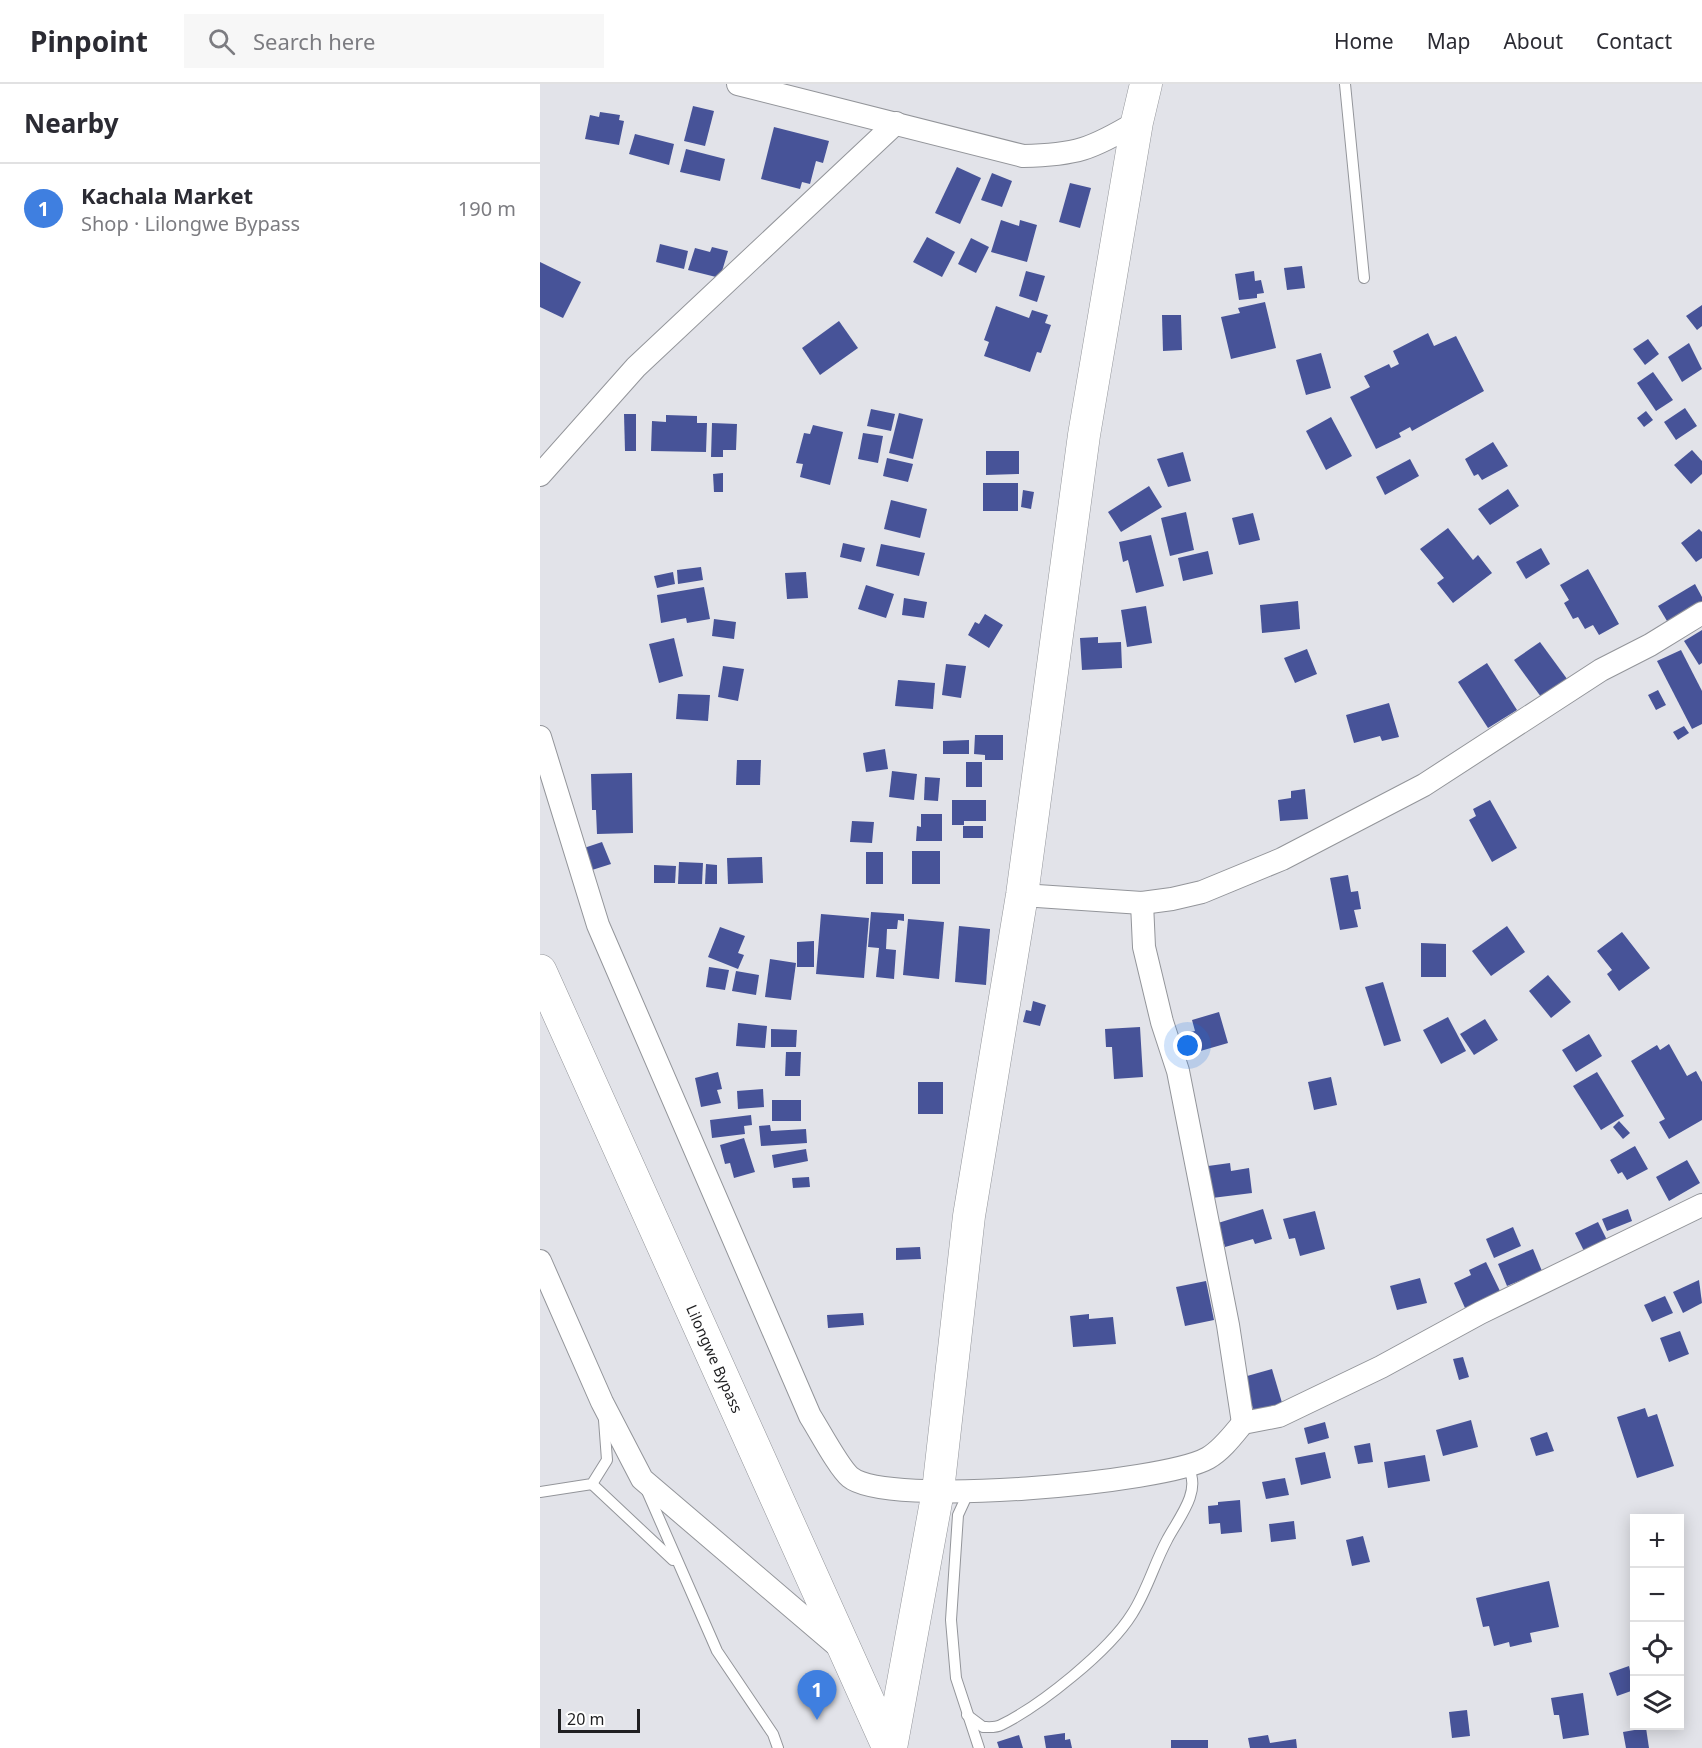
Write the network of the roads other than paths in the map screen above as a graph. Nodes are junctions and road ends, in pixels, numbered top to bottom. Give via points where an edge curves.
1 (738, 84) edge
2 (1146, 84) edge
3 (1345, 84) edge
4 (1137, 122) junction
5 (896, 123) junction
6 (1364, 278) dead end
7 (540, 475) edge
8 (1702, 612) edge
9 (540, 737) edge
10 (1022, 895) junction
11 (1142, 903) junction
12 (540, 971) edge
13 (1702, 1205) edge
14 (540, 1261) edge
15 (602, 1402) junction
16 (1243, 1423) junction
17 (1174, 1468) junction
18 (642, 1479) junction
19 (592, 1484) junction
20 (971, 1490) junction
21 (938, 1491) junction
22 (540, 1492) edge
23 (678, 1564) junction
24 (847, 1654) junction
25 (967, 1715) junction
26 (778, 1748) edge
27 (890, 1748) edge
28 (979, 1748) edge

1 - 5 street
2 - 4 street
3 - 6 lane
4 - 5 street via 1100,144 1063,156 1023,156
4 - 10 street via 1084,435
5 - 7 street via 636,367
8 - 11 street via 1601,670 1449,771 1339,830 1202,891
9 - 21 street via 598,924 810,1416 850,1477 885,1490
10 - 11 street
10 - 21 street via 969,1216
11 - 16 street via 1144,947 1178,1071
12 - 24 main road, Lilongwe Bypass
13 - 16 street via 1279,1416
14 - 15 street
15 - 18 street
15 - 19 lane via 607,1460
16 - 17 street via 1228,1442 1207,1458
17 - 20 street via 1132,1479
17 - 25 lane via 1189,1470 1194,1479 1192,1491 1130,1617 1098,1654 1058,1688 999,1726 983,1727
18 - 23 lane
18 - 24 street
19 - 22 lane
19 - 23 lane
20 - 21 street
20 - 25 lane via 958,1515 951,1620 956,1678
21 - 27 street
23 - 26 lane via 717,1651 773,1734
24 - 27 main road, Lilongwe Bypass
25 - 28 lane

